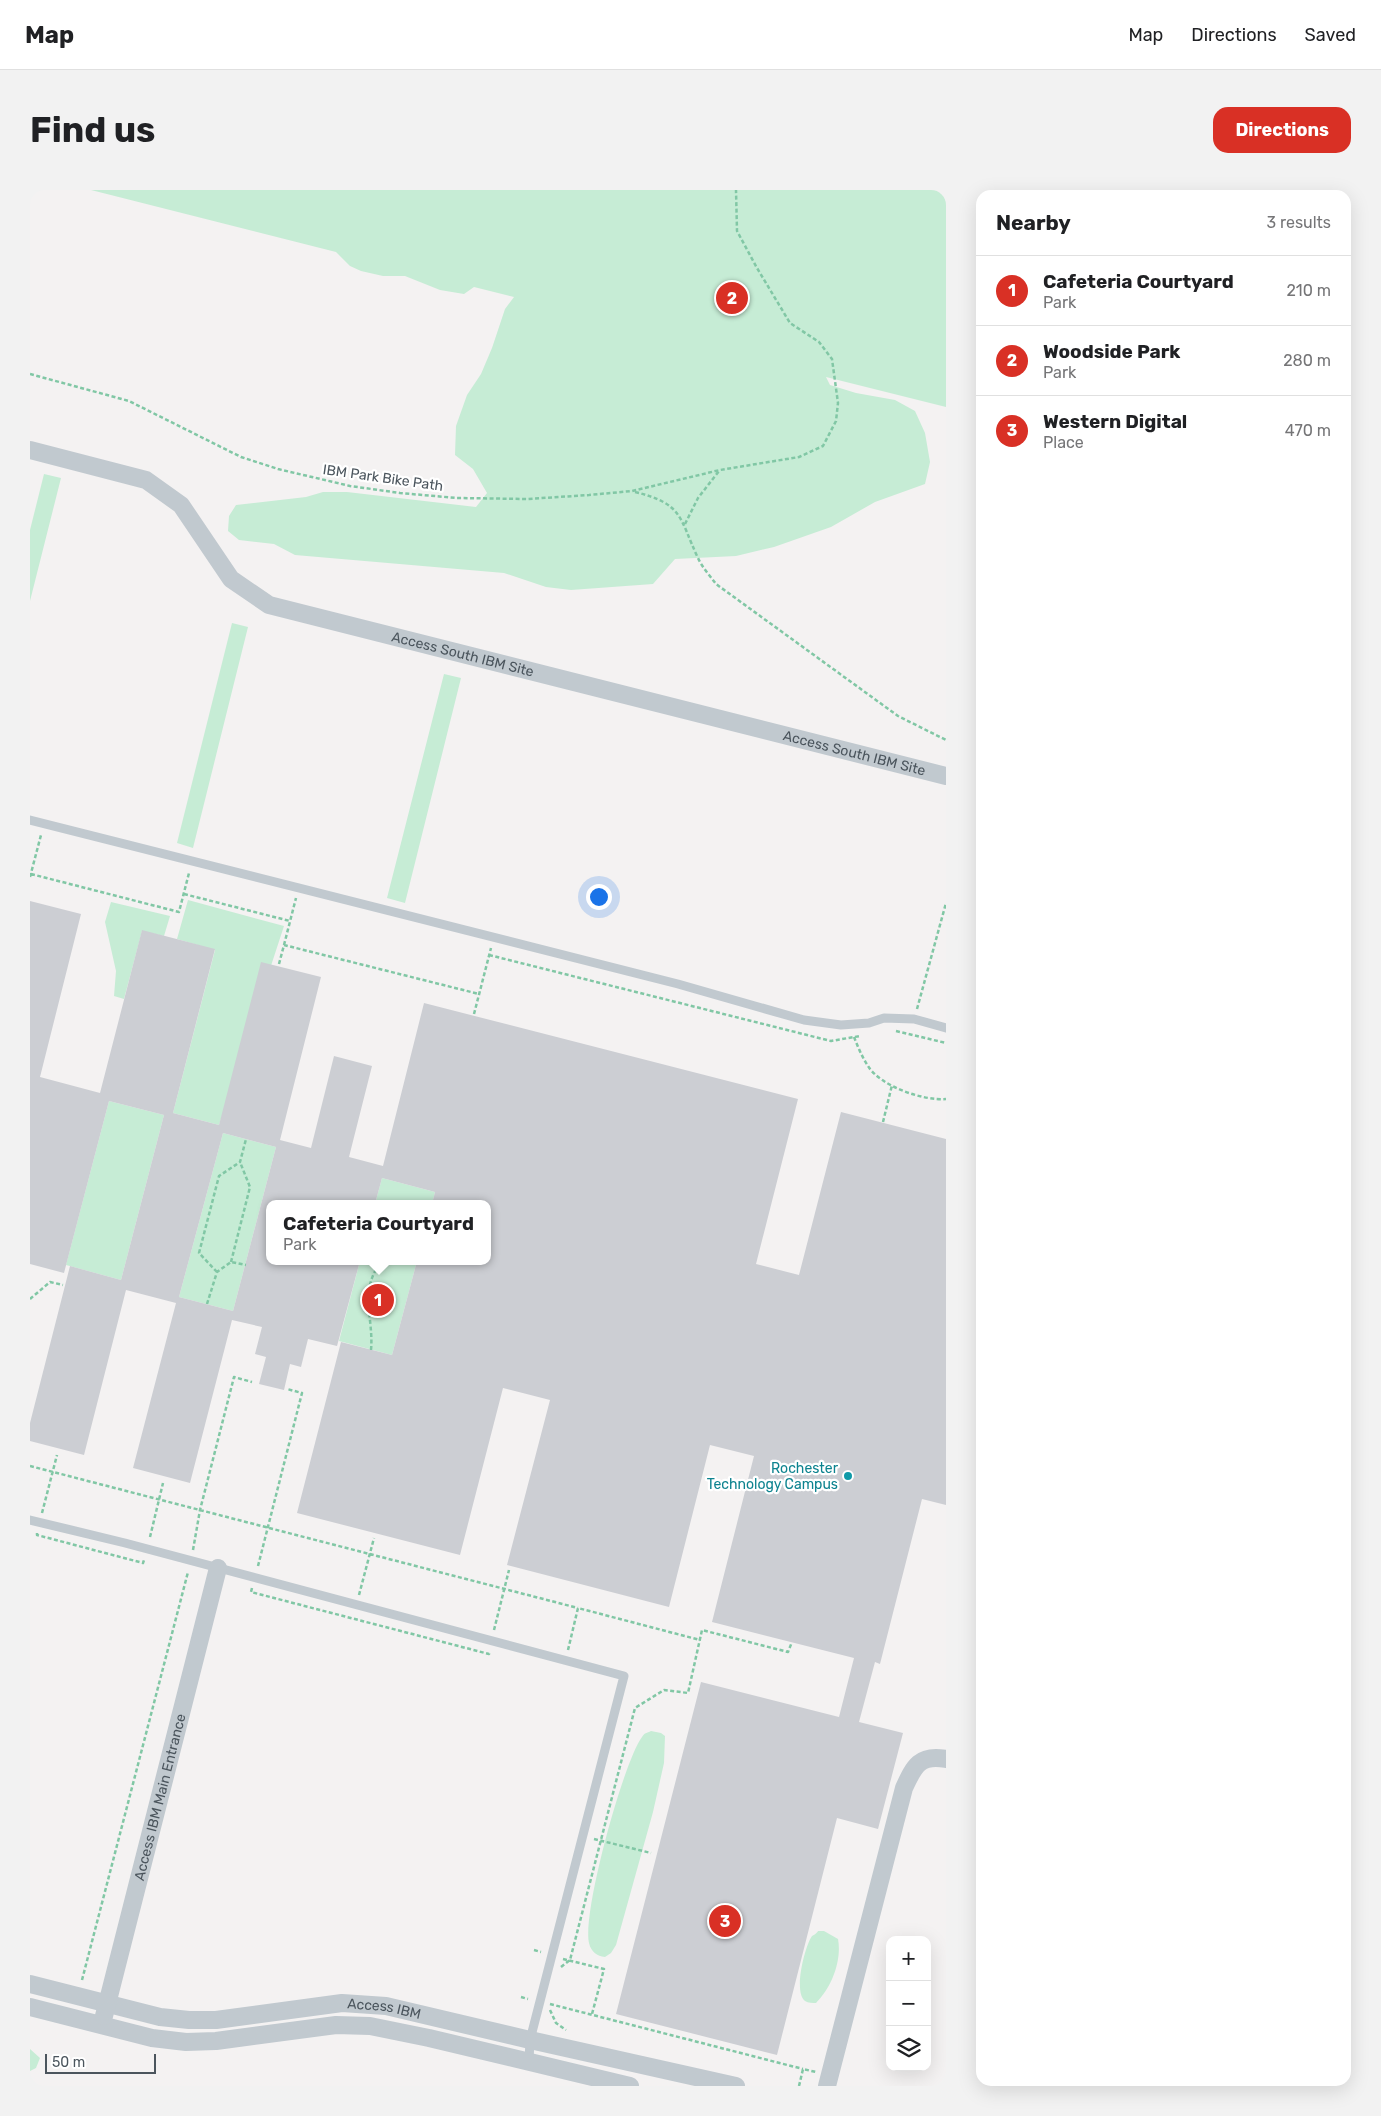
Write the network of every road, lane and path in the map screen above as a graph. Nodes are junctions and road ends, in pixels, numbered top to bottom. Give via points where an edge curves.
1 (736, 190) edge
2 (30, 374) edge
3 (30, 450) edge
4 (720, 470) junction
5 (632, 491) junction
6 (685, 524) junction
7 (946, 740) edge
8 (946, 776) edge
9 (30, 820) edge
10 (44, 824) junction
11 (30, 876) edge
12 (298, 888) junction
13 (946, 903) edge
14 (290, 921) junction
15 (494, 938) junction
16 (284, 945) junction
17 (489, 955) junction
18 (279, 964) dead end
19 (479, 994) junction
20 (474, 1014) dead end
21 (914, 1019) junction
22 (851, 1023) junction
23 (946, 1028) edge
24 (854, 1038) junction
25 (946, 1043) edge
26 (892, 1085) junction
27 (946, 1099) edge
28 (883, 1122) dead end
29 (246, 1139) dead end
30 (240, 1162) junction
31 (231, 1262) junction
32 (246, 1265) dead end
33 (378, 1265) edge
34 (217, 1272) junction
35 (63, 1285) dead end
36 (30, 1299) edge
37 (207, 1304) dead end
38 (371, 1350) dead end
39 (252, 1382) dead end
40 (287, 1389) dead end
41 (57, 1455) dead end
42 (30, 1466) edge
43 (52, 1472) junction
44 (164, 1483) dead end
45 (159, 1500) junction
46 (200, 1510) junction
47 (30, 1520) edge
48 (40, 1523) junction
49 (267, 1528) junction
50 (37, 1535) dead end
51 (374, 1538) dead end
52 (370, 1554) junction
53 (191, 1561) junction
54 (218, 1568) junction
55 (509, 1570) dead end
56 (255, 1578) junction
57 (504, 1589) junction
58 (356, 1606) junction
59 (578, 1608) junction
60 (353, 1618) junction
61 (700, 1640) junction
62 (491, 1641) junction
63 (792, 1642) dead end
64 (565, 1661) junction
65 (946, 1759) edge
66 (582, 1836) junction
67 (601, 1841) junction
68 (651, 1853) dead end
69 (534, 1950) dead end
70 (552, 1955) junction
71 (570, 1960) junction
72 (30, 1984) edge
73 (78, 1996) junction
74 (521, 1997) dead end
75 (540, 2001) junction
76 (106, 2004) junction
77 (30, 2007) edge
78 (592, 2014) junction
79 (101, 2026) junction
80 (530, 2040) junction
81 (529, 2062) junction
82 (803, 2069) dead end
83 (630, 2086) edge
84 (736, 2086) edge
85 (827, 2086) edge

1 - 4 path via 737,231 790,323 819,342 832,359 838,403 836,422 822,446 799,457
2 - 5 path, IBM Park Bike Path via 129,401 241,457 341,485 457,498 527,499
3 - 8 street, Access South IBM Site via 146,480 181,505 231,579 269,605
4 - 5 path
4 - 6 path via 698,498
5 - 6 path via 652,496 671,506
6 - 7 path via 698,561 716,584 898,716
9 - 10 lane
10 - 11 path
10 - 12 lane
11 - 14 path via 179,912 184,894
12 - 14 path
12 - 15 lane
13 - 21 path
14 - 16 path
15 - 17 path
15 - 22 lane via 678,984 804,1020 836,1025
16 - 18 path
16 - 19 path
17 - 19 path
17 - 24 path via 831,1041
19 - 20 path
21 - 22 lane via 884,1018 869,1023
21 - 23 lane
21 - 25 path via 910,1034
22 - 24 path
24 - 26 path via 869,1068
26 - 27 path via 913,1096
26 - 28 path
29 - 30 path
30 - 31 path via 250,1187
30 - 34 path via 219,1176 199,1252
31 - 32 path
31 - 34 path
33 - 38 path via 367,1310
34 - 37 path
35 - 36 path via 50,1282
39 - 46 path via 234,1377
40 - 49 path via 302,1394
41 - 43 path
42 - 43 path
43 - 45 path
43 - 48 path
44 - 45 path
45 - 46 path
46 - 49 path
46 - 53 path
47 - 48 lane
48 - 50 path
48 - 53 lane
49 - 52 path
49 - 56 path
51 - 52 path
52 - 57 path
52 - 58 path
53 - 54 lane
53 - 73 path
54 - 56 lane
54 - 76 street, Access IBM Main Entrance
55 - 57 path
56 - 58 lane
56 - 60 path via 251,1592
57 - 59 path
57 - 62 path
58 - 60 path
58 - 62 lane
59 - 61 path
59 - 64 path
60 - 62 path via 489,1654
61 - 63 path via 702,1630 788,1652
61 - 67 path via 688,1693 664,1690 635,1708
62 - 64 lane
64 - 66 lane via 624,1676
65 - 85 street via 927,1757 910,1773 904,1788
66 - 67 path
66 - 70 lane
67 - 68 path
67 - 71 path
69 - 70 path
70 - 71 path
70 - 75 lane
71 - 78 path via 604,1969
72 - 73 street, Access IBM
73 - 76 street, Access IBM
74 - 75 path
75 - 78 path
75 - 80 lane
76 - 79 street, Access IBM Main Entrance
76 - 80 street, Access IBM via 160,2018 216,2020 342,2003 386,2006
77 - 79 street, Access IBM
78 - 82 path
79 - 81 street, Access IBM via 186,2042 336,2025 370,2026
80 - 81 lane
80 - 84 street, Access IBM
81 - 83 street, Access IBM

